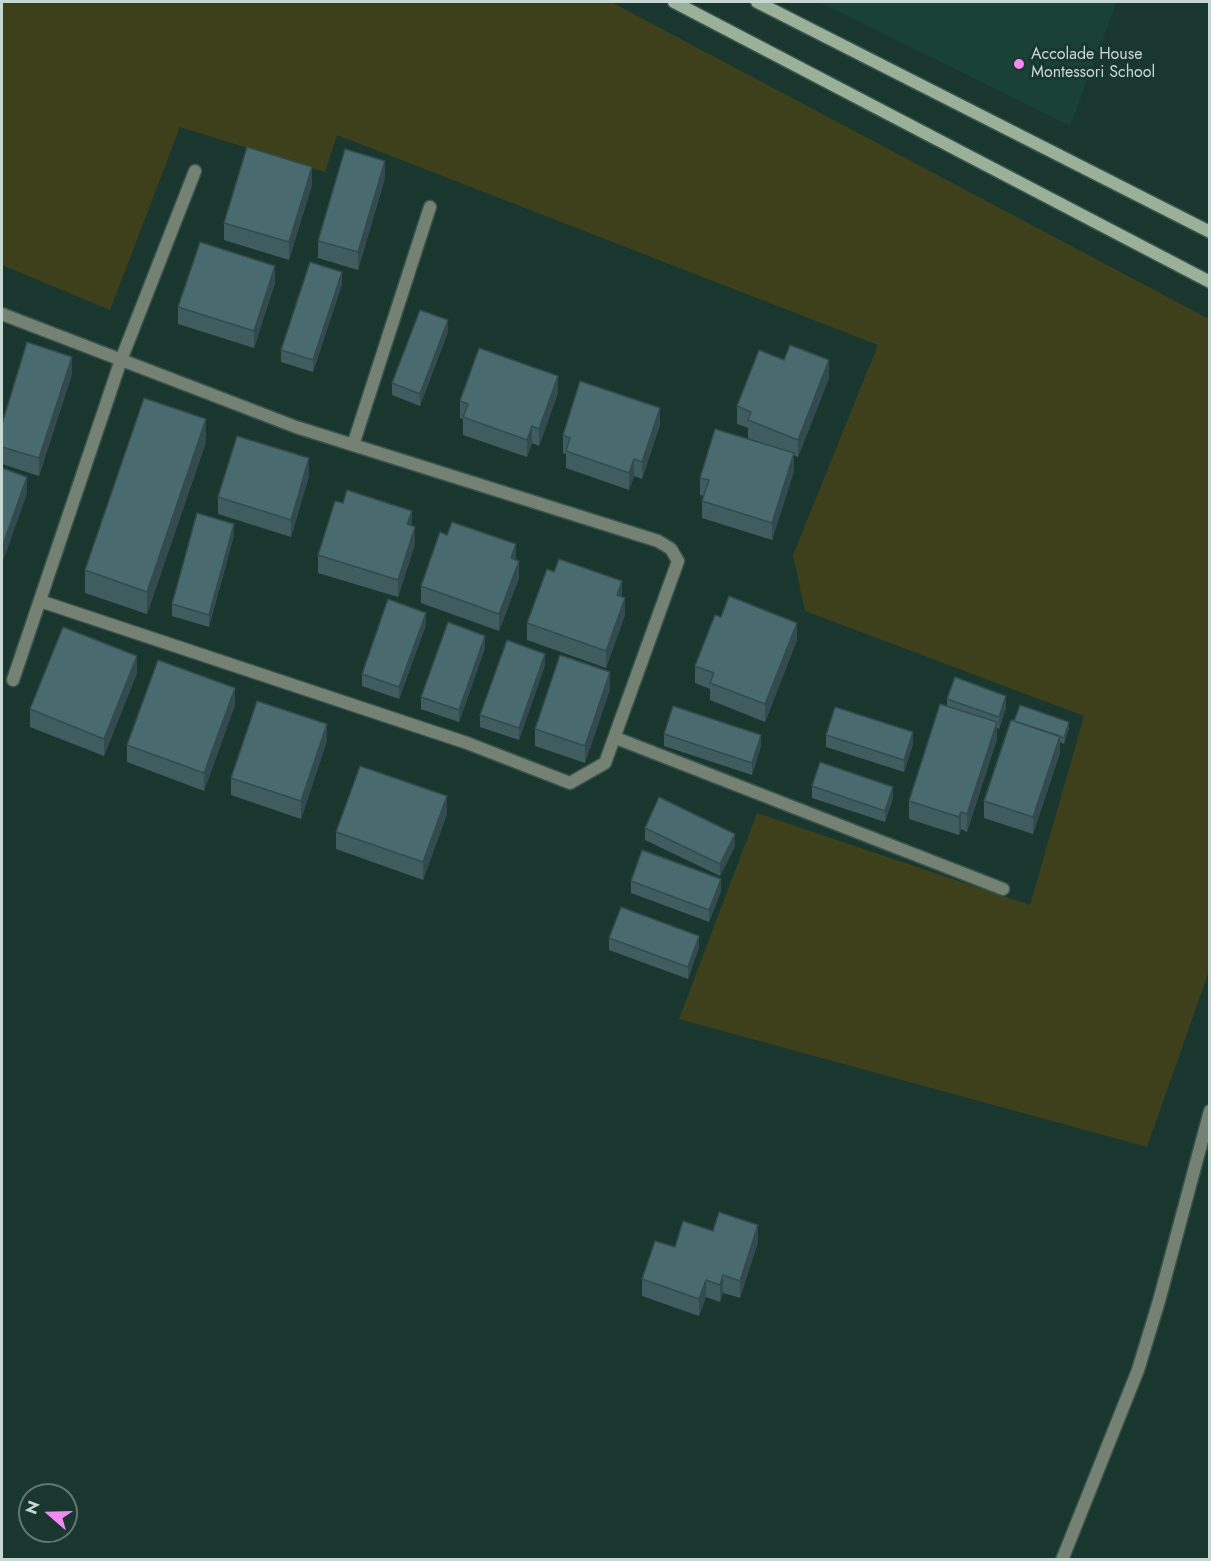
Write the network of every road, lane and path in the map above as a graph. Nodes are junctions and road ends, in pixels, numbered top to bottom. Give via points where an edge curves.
1 (674, 2) edge
2 (757, 2) edge
3 (195, 171) dead end
4 (430, 207) dead end
5 (1209, 232) edge
6 (1209, 282) edge
7 (2, 314) edge
8 (121, 360) junction
9 (353, 445) junction
10 (40, 600) junction
11 (13, 681) dead end
12 (616, 738) junction
13 (1003, 889) dead end
14 (1209, 1111) edge
15 (1062, 1560) edge

1 - 6 street
2 - 5 street
3 - 8 street
4 - 9 street
7 - 8 street
8 - 9 street
8 - 10 street
9 - 12 street via 658,541 671,549 678,561
10 - 11 street
10 - 12 street via 466,743 570,783 605,763
12 - 13 street
14 - 15 street via 1138,1370

